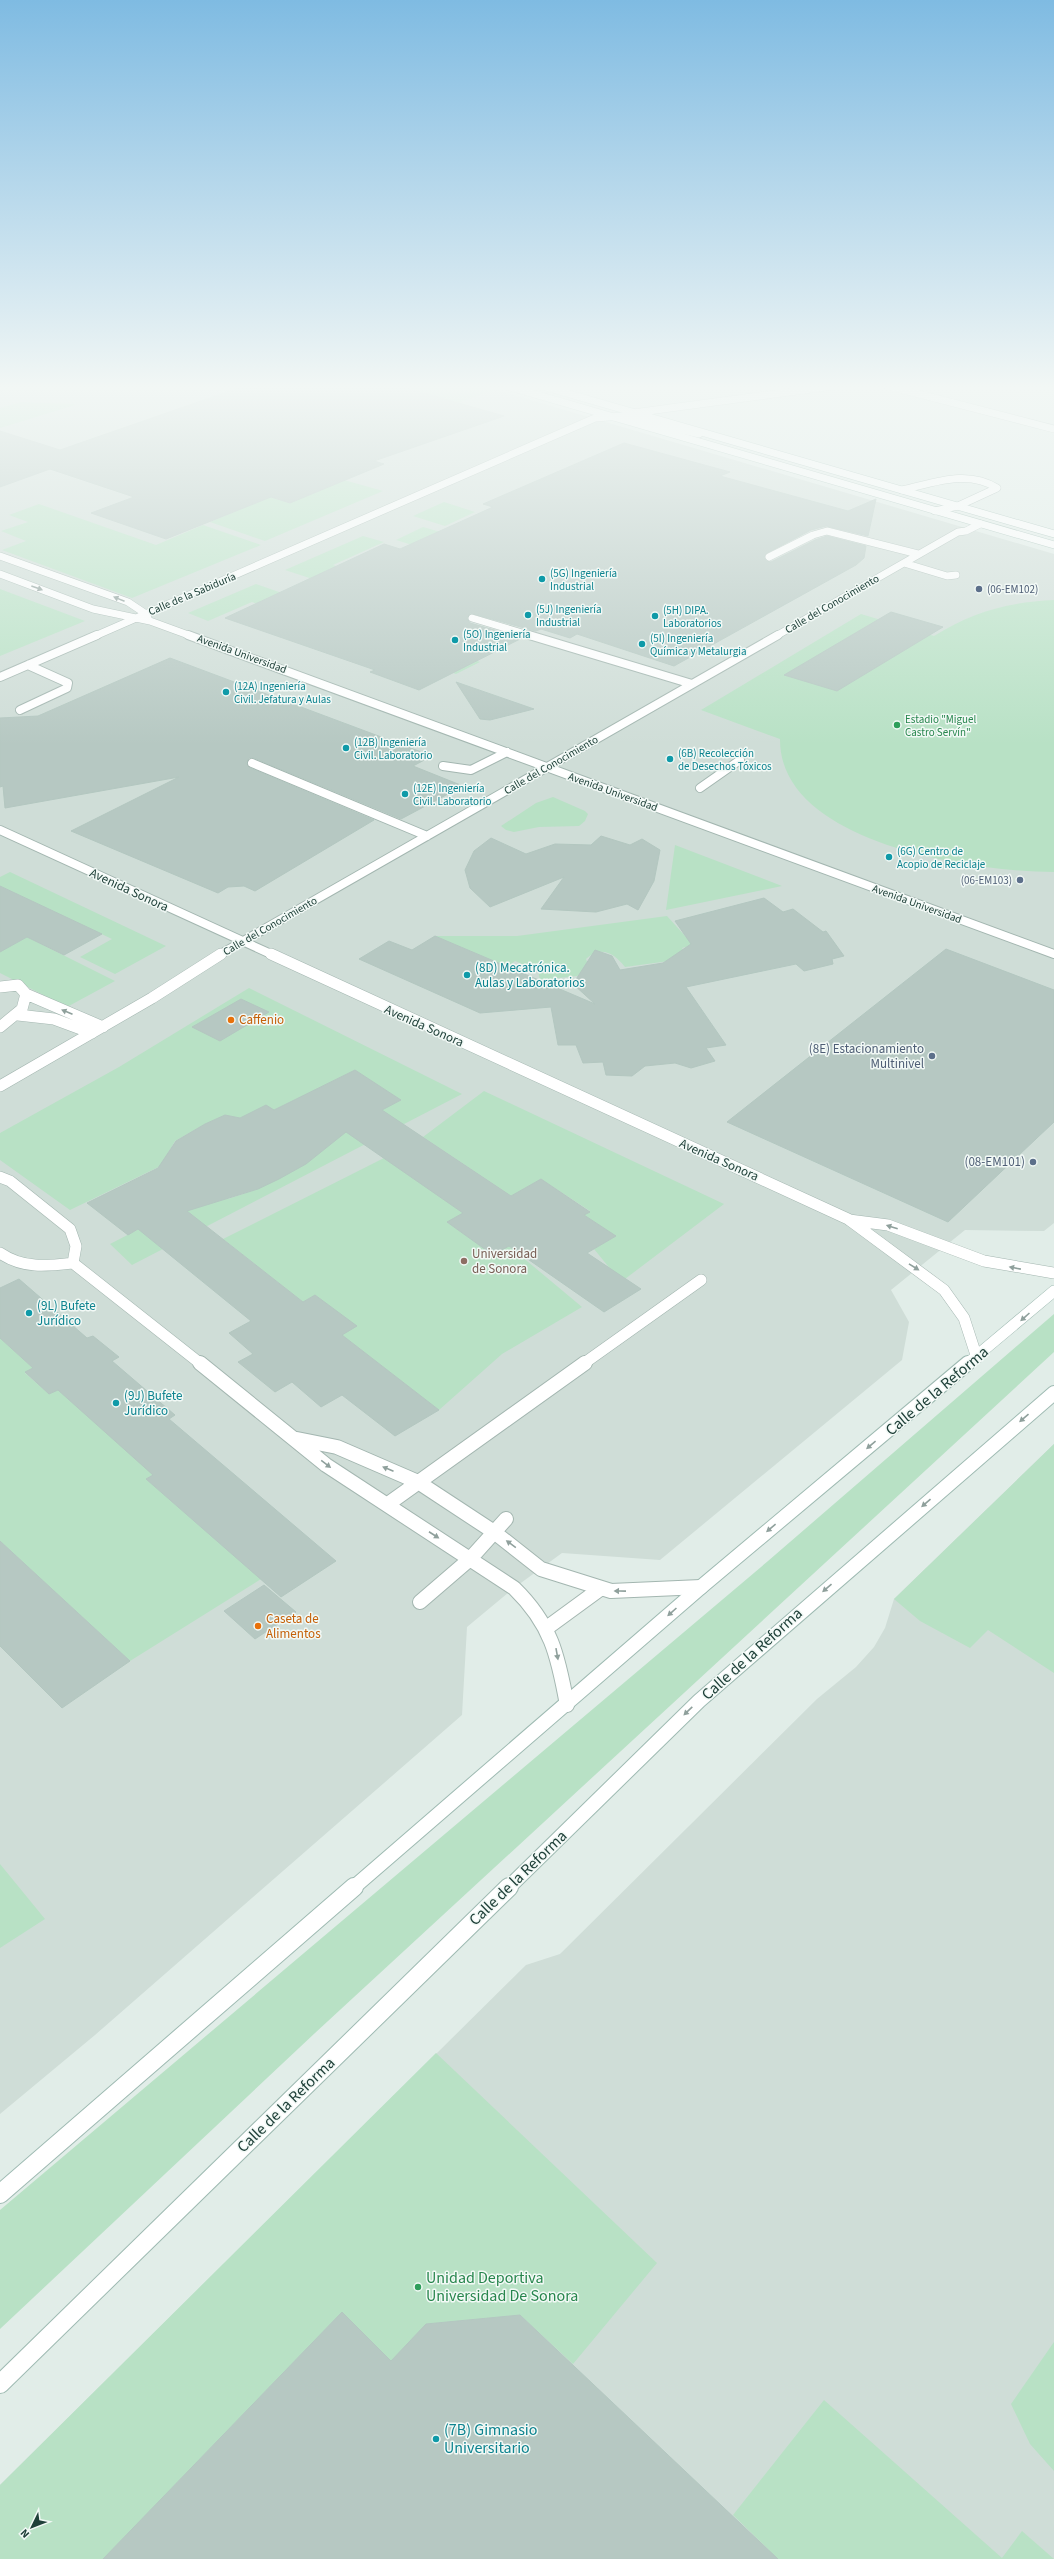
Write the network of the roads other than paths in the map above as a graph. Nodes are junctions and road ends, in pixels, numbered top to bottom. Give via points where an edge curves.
1 (400, 505) edge
2 (916, 505) edge
3 (958, 506) joint
4 (935, 511) junction
5 (984, 514) junction
6 (971, 521) junction
7 (980, 524) junction
8 (958, 532) junction
9 (1054, 534) edge
10 (1054, 545) edge
11 (918, 554) junction
12 (0, 556) edge
13 (768, 558) dead end
14 (907, 561) junction
15 (0, 574) edge
16 (148, 617) junction
17 (472, 618) dead end
18 (132, 620) junction
19 (28, 665) junction
20 (0, 677) edge
21 (692, 684) junction
22 (20, 710) dead end
23 (507, 752) junction
24 (740, 760) dead end
25 (252, 763) dead end
26 (443, 766) dead end
27 (547, 767) junction
28 (700, 788) dead end
29 (0, 830) edge
30 (427, 836) junction
31 (240, 942) junction
32 (1054, 954) edge
33 (0, 987) edge
34 (26, 994) junction
35 (18, 1015) junction
36 (0, 1027) edge
37 (103, 1027) junction
38 (92, 1033) junction
39 (0, 1086) edge
40 (0, 1177) edge
41 (848, 1220) junction
42 (0, 1253) edge
43 (73, 1263) junction
44 (1054, 1273) edge
45 (701, 1280) dead end
46 (1054, 1291) edge
47 (977, 1358) junction
48 (1054, 1393) edge
49 (296, 1439) junction
50 (418, 1482) junction
51 (388, 1504) junction
52 (506, 1519) dead end
53 (494, 1532) junction
54 (470, 1559) junction
55 (701, 1587) junction
56 (600, 1588) junction
57 (420, 1602) dead end
58 (548, 1627) junction
59 (567, 1705) junction
60 (0, 2194) edge
61 (0, 2384) edge

1 - 16 main road, Calle de la Sabiduría
2 - 4 main road
3 - 4 main road
3 - 5 main road
4 - 6 main road
5 - 6 main road
5 - 9 main road
6 - 7 main road
6 - 8 main road via 957,528
7 - 8 main road, Calle del Conocimiento
7 - 10 main road
8 - 11 main road, Calle del Conocimiento
11 - 13 main road via 827,531 813,535
11 - 14 main road, Calle del Conocimiento
16 -> 12 main road, Avenida Universidad via 128,602
14 - 14 main road via 947,576 956,576 954,572
14 - 21 main road, Calle del Conocimiento
15 -> 18 main road, Avenida Universidad
16 - 18 main road, Avenida Universidad
16 - 23 main road, Avenida Universidad
17 - 21 main road
18 - 19 main road, Calle de la Sabiduría
19 - 20 main road, Calle de la Sabiduría
19 - 22 main road via 68,684 67,688
21 - 27 main road, Calle del Conocimiento
23 - 26 main road via 471,770
23 - 27 main road, Avenida Universidad
24 - 28 main road
25 - 30 main road
27 - 30 main road, Calle del Conocimiento
27 - 32 main road, Avenida Universidad
29 - 31 main road, Avenida Sonora
30 - 31 main road, Calle del Conocimiento
31 - 37 main road, Calle del Conocimiento
31 - 41 main road, Avenida Sonora
33 - 34 main road via 18,985
34 - 35 main road
37 -> 34 main road
35 - 36 main road
35 - 38 main road via 54,1019
37 - 38 main road, Calle del Conocimiento
38 - 39 main road, Calle del Conocimiento
40 - 43 main road via 10,1181 70,1229 76,1237 77,1245
44 -> 41 main road, Avenida Sonora via 984,1261 888,1225
41 -> 47 main road, Avenida Sonora via 944,1290 964,1318
42 - 43 main road via 20,1265
43 - 49 main road
45 - 50 main road
46 -> 47 main road, Calle de la Reforma
47 -> 55 main road, Calle de la Reforma
48 -> 61 main road, Calle de la Reforma via 699,1701
50 -> 49 main road via 337,1447
49 -> 51 main road via 326,1465
50 - 51 main road
50 - 53 main road
51 -> 54 main road
52 - 53 main road
53 - 54 main road
56 -> 53 main road via 541,1569
54 - 57 main road
54 - 58 main road via 514,1588 533,1605
55 -> 56 main road via 633,1591
55 -> 59 main road, Calle de la Reforma
56 - 58 main road
58 -> 59 main road via 556,1646
59 - 60 main road, Calle de la Reforma

